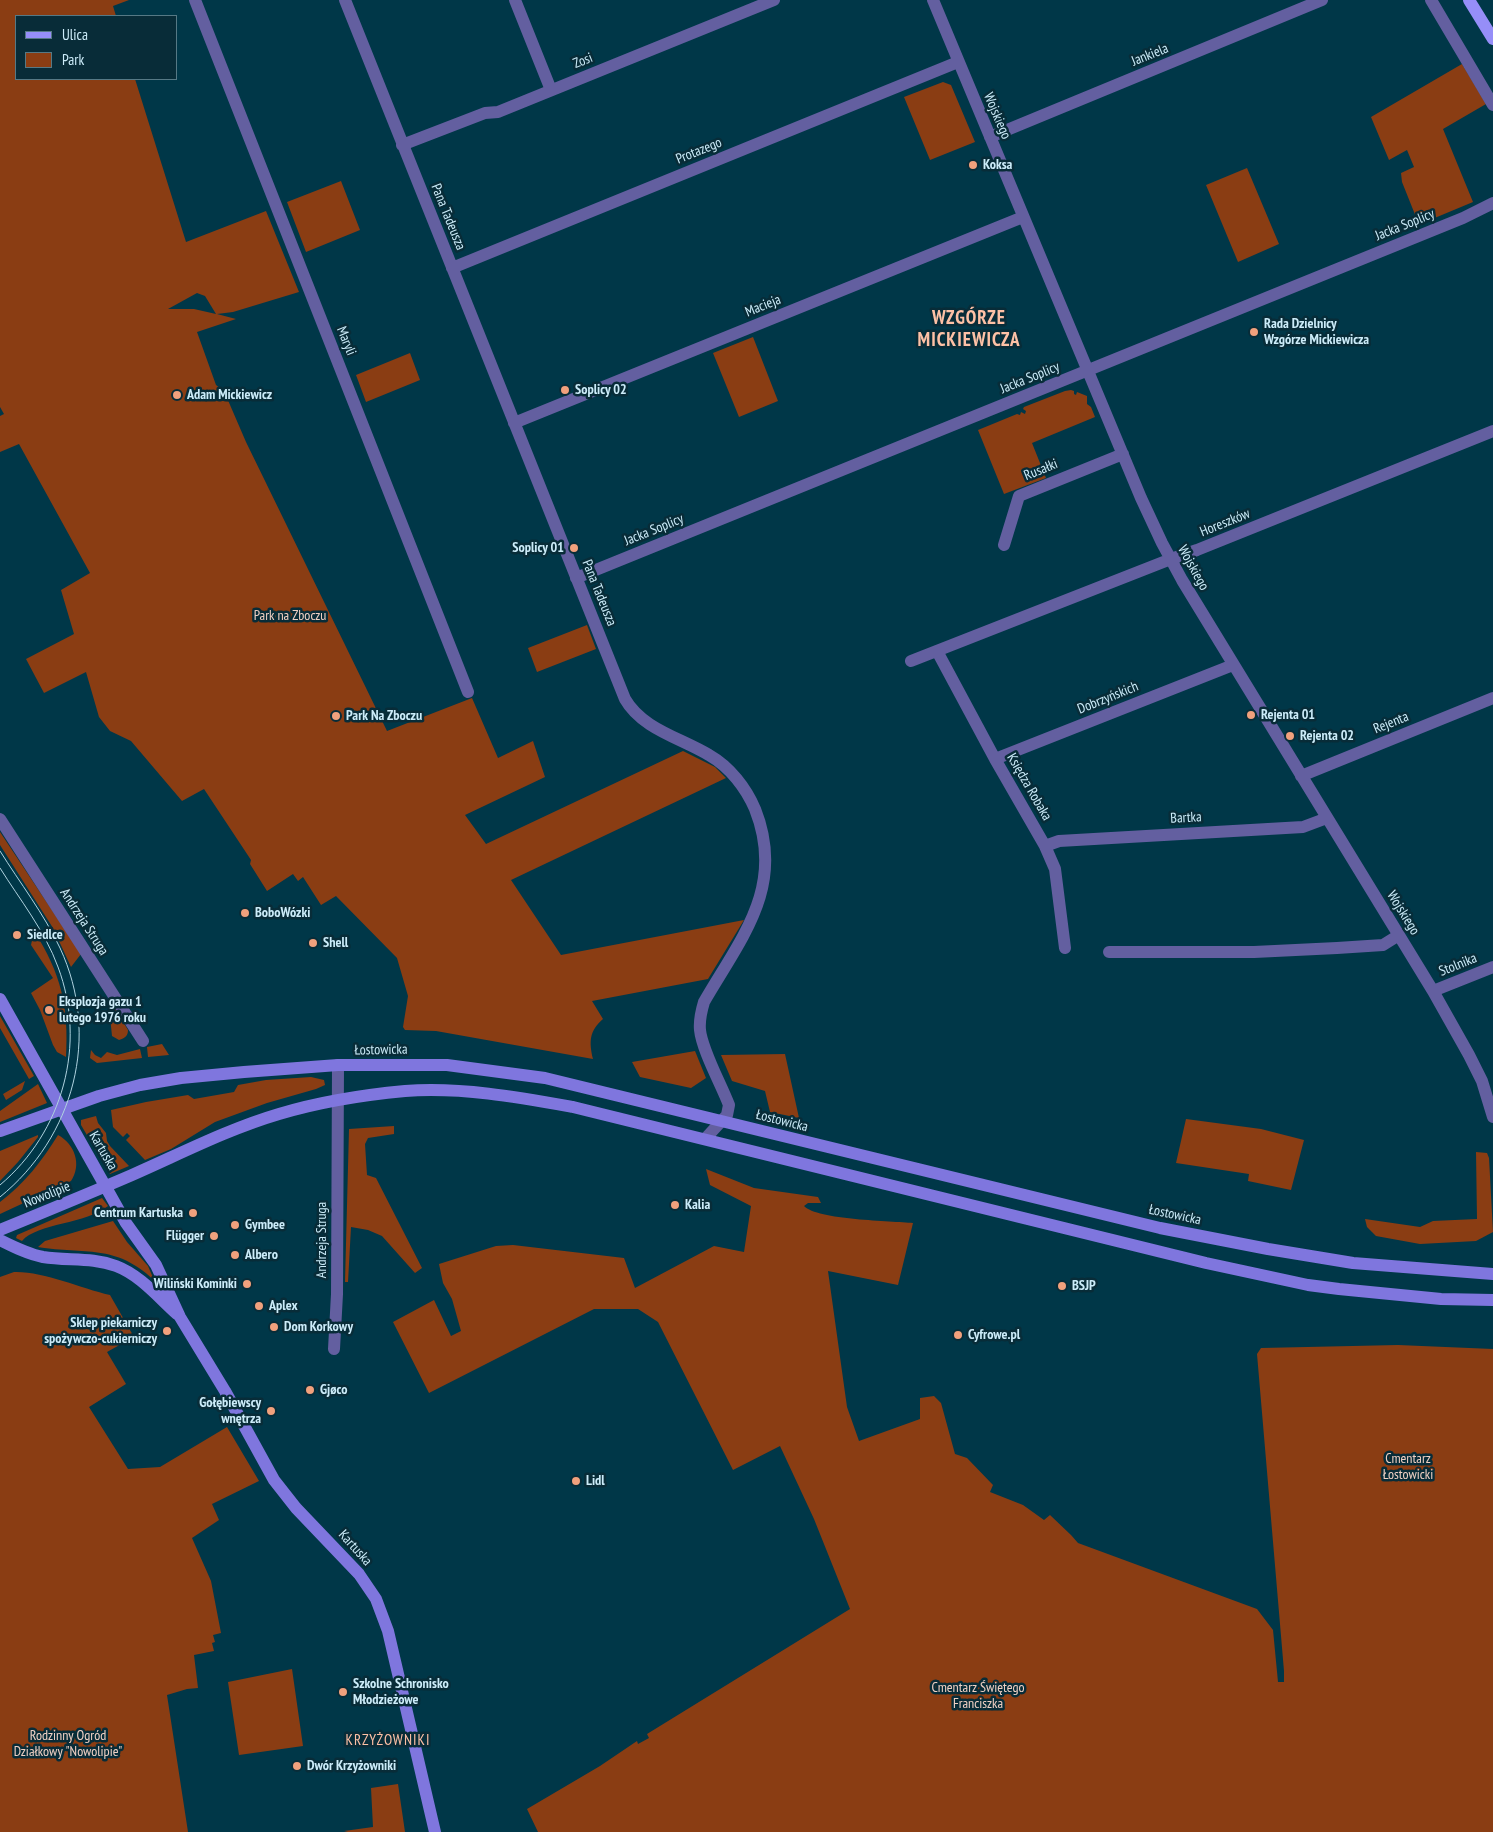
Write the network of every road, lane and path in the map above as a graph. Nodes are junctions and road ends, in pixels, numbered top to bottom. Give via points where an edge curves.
1 (196, 0) edge
2 (345, 0) edge
3 (515, 0) edge
4 (774, 0) edge
5 (933, 0) edge
6 (1322, 0) edge
7 (1431, 0) edge
8 (1470, 0) edge
9 (1493, 39) edge
10 (958, 62) junction
11 (551, 90) junction
12 (1493, 105) edge
13 (990, 137) junction
14 (402, 145) junction
15 (1493, 203) edge
16 (1023, 217) junction
17 (452, 268) junction
18 (1089, 371) junction
19 (514, 423) junction
20 (1493, 431) edge
21 (1123, 454) junction
22 (1004, 545) dead end
23 (1171, 559) junction
24 (576, 578) junction
25 (937, 651) junction
26 (911, 662) dead end
27 (1233, 665) junction
28 (468, 692) dead end
29 (1493, 698) edge
30 (995, 759) junction
31 (1301, 776) junction
32 (1327, 818) junction
33 (0, 819) edge
34 (1045, 846) junction
35 (1399, 935) junction
36 (1065, 948) dead end
37 (1109, 952) dead end
38 (1493, 967) edge
39 (1433, 992) junction
40 (0, 999) edge
41 (143, 1041) dead end
42 (338, 1065) junction
43 (338, 1100) junction
44 (61, 1108) junction
45 (1493, 1117) edge
46 (722, 1122) junction
47 (0, 1131) edge
48 (705, 1139) junction
49 (106, 1186) junction
50 (0, 1230) edge
51 (0, 1240) edge
52 (1493, 1274) edge
53 (1493, 1300) edge
54 (180, 1317) junction
55 (334, 1349) dead end
56 (435, 1832) edge

1 - 28 street, Maryli
2 - 14 street, Pana Tadeusza
3 - 11 street
4 - 11 street, Zosi
5 - 10 street, Wojskiego
6 - 13 street, Jankiela
7 - 12 street
8 - 9 main road
10 - 13 street, Wojskiego
10 - 17 street, Protazego
11 - 14 street, Zosi
13 - 16 street, Wojskiego
14 - 17 street, Pana Tadeusza
15 - 18 street, Jacka Soplicy
16 - 18 street, Wojskiego
16 - 19 street, Macieja
17 - 19 street, Pana Tadeusza
18 - 21 street, Wojskiego
18 - 24 street, Jacka Soplicy
19 - 24 street, Pana Tadeusza
20 - 23 street, Horeszków
21 - 22 street, Rusałki via 1019,496
21 - 23 street, Wojskiego
23 - 25 street, Horeszków
23 - 27 street, Wojskiego
24 - 46 street, Pana Tadeusza via 630,707 645,721 722,764 747,794 761,826 766,858 760,901 700,1014 703,1043 729,1105
25 - 26 street, Horeszków
25 - 30 street, Księdza Robaka
27 - 30 street, Dobrzyńskich
27 - 31 street, Wojskiego
29 - 31 street, Rejenta
30 - 34 street, Księdza Robaka
31 - 32 street, Wojskiego
32 - 34 street, Bartka via 1303,826 1059,841
32 - 35 street, Wojskiego
33 - 41 street, Andrzeja Struga
34 - 36 street, Księdza Robaka via 1055,869
35 - 37 street via 1383,945 1337,948 1254,952
35 - 39 street, Wojskiego
38 - 39 street, Stolnika
39 - 45 street, Wojskiego via 1470,1055
40 - 44 main road, Kartuska
42 - 43 street, Andrzeja Struga
42 - 44 main road, Łostowicka via 173,1080 118,1091
42 - 46 main road, Łostowicka via 447,1065 496,1070 545,1078
43 - 48 main road via 406,1091 458,1090 573,1107
43 - 49 main road via 277,1114
43 - 55 street, Andrzeja Struga
44 - 47 main road
44 - 49 main road, Kartuska
46 - 48 street
46 - 52 main road, Łostowicka via 1160,1228 1353,1262
48 - 53 main road via 1299,1283 1441,1299
49 - 50 main road, Nowolipie
49 - 54 main road, Kartuska via 126,1223 156,1265
51 - 54 main road, Kartuska via 42,1257 100,1261 119,1267 137,1278
54 - 56 main road, Kartuska via 274,1480 359,1574 376,1599 388,1631

